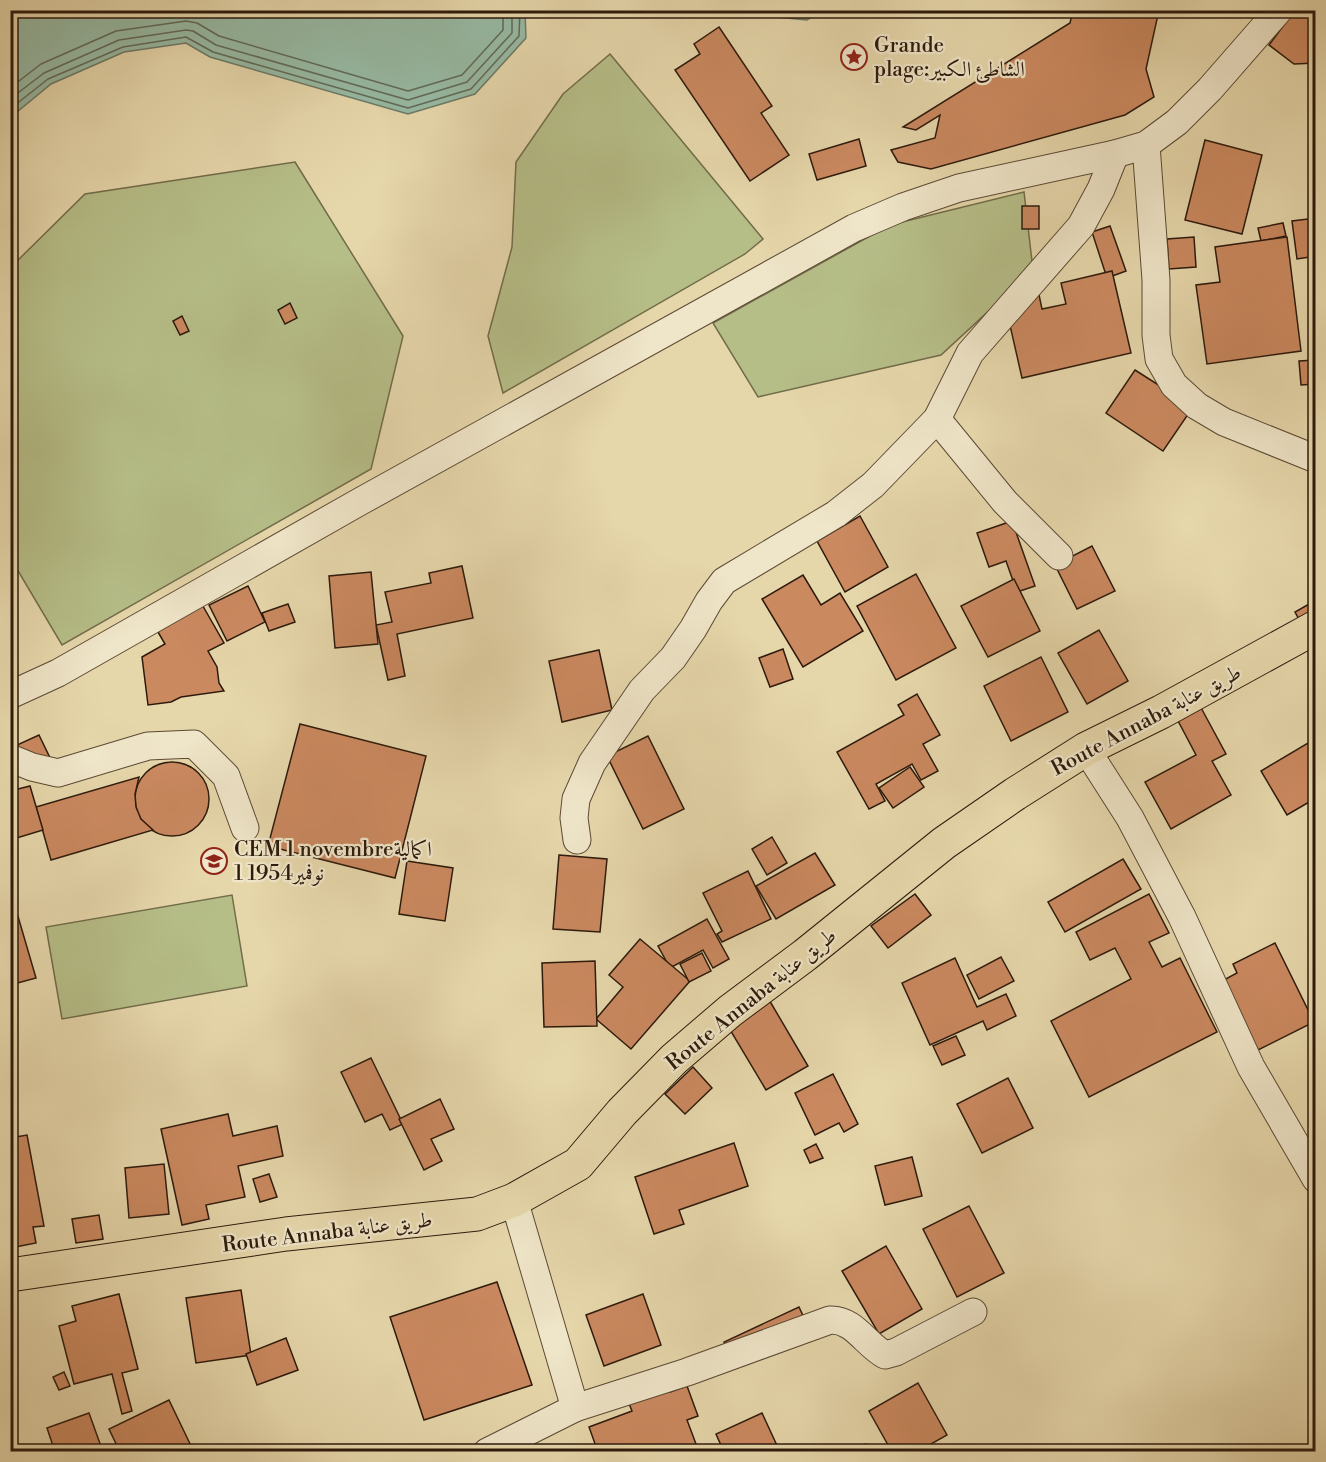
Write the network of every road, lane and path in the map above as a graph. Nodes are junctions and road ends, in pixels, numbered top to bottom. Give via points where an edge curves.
1 (1279, 10) edge
2 (1146, 145) junction
3 (1115, 154) junction
4 (937, 419) junction
5 (1316, 459) edge
6 (1059, 556) dead end
7 (1316, 627) edge
8 (10, 695) edge
9 (1086, 749) junction
10 (10, 758) edge
11 (245, 828) dead end
12 (577, 840) dead end
13 (1316, 1179) edge
14 (514, 1200) junction
15 (10, 1275) edge
16 (973, 1312) dead end
17 (575, 1408) junction
18 (487, 1452) edge

1 - 2 street via 1210,89 1177,122
2 - 3 street
2 - 5 street via 1159,359 1174,385 1197,406 1224,422
3 - 4 street via 1081,226 970,353
3 - 8 street via 959,188 855,228 58,673
4 - 6 street via 1005,502
4 - 12 street via 873,485 836,514 724,581 673,658 642,690 592,763 576,799
7 - 9 main road, Route Annaba طريق عنابة
9 - 13 street via 1140,838 1182,917 1251,1067
9 - 14 main road, Route Annaba طريق عنابة via 944,843 730,1011 674,1059 578,1164
10 - 11 street via 58,773 148,746 195,744 226,776
14 - 15 main road, Route Annaba طريق عنابة via 477,1215 286,1234
14 - 17 street
16 - 17 street via 885,1355 848,1325 830,1320
17 - 18 street

